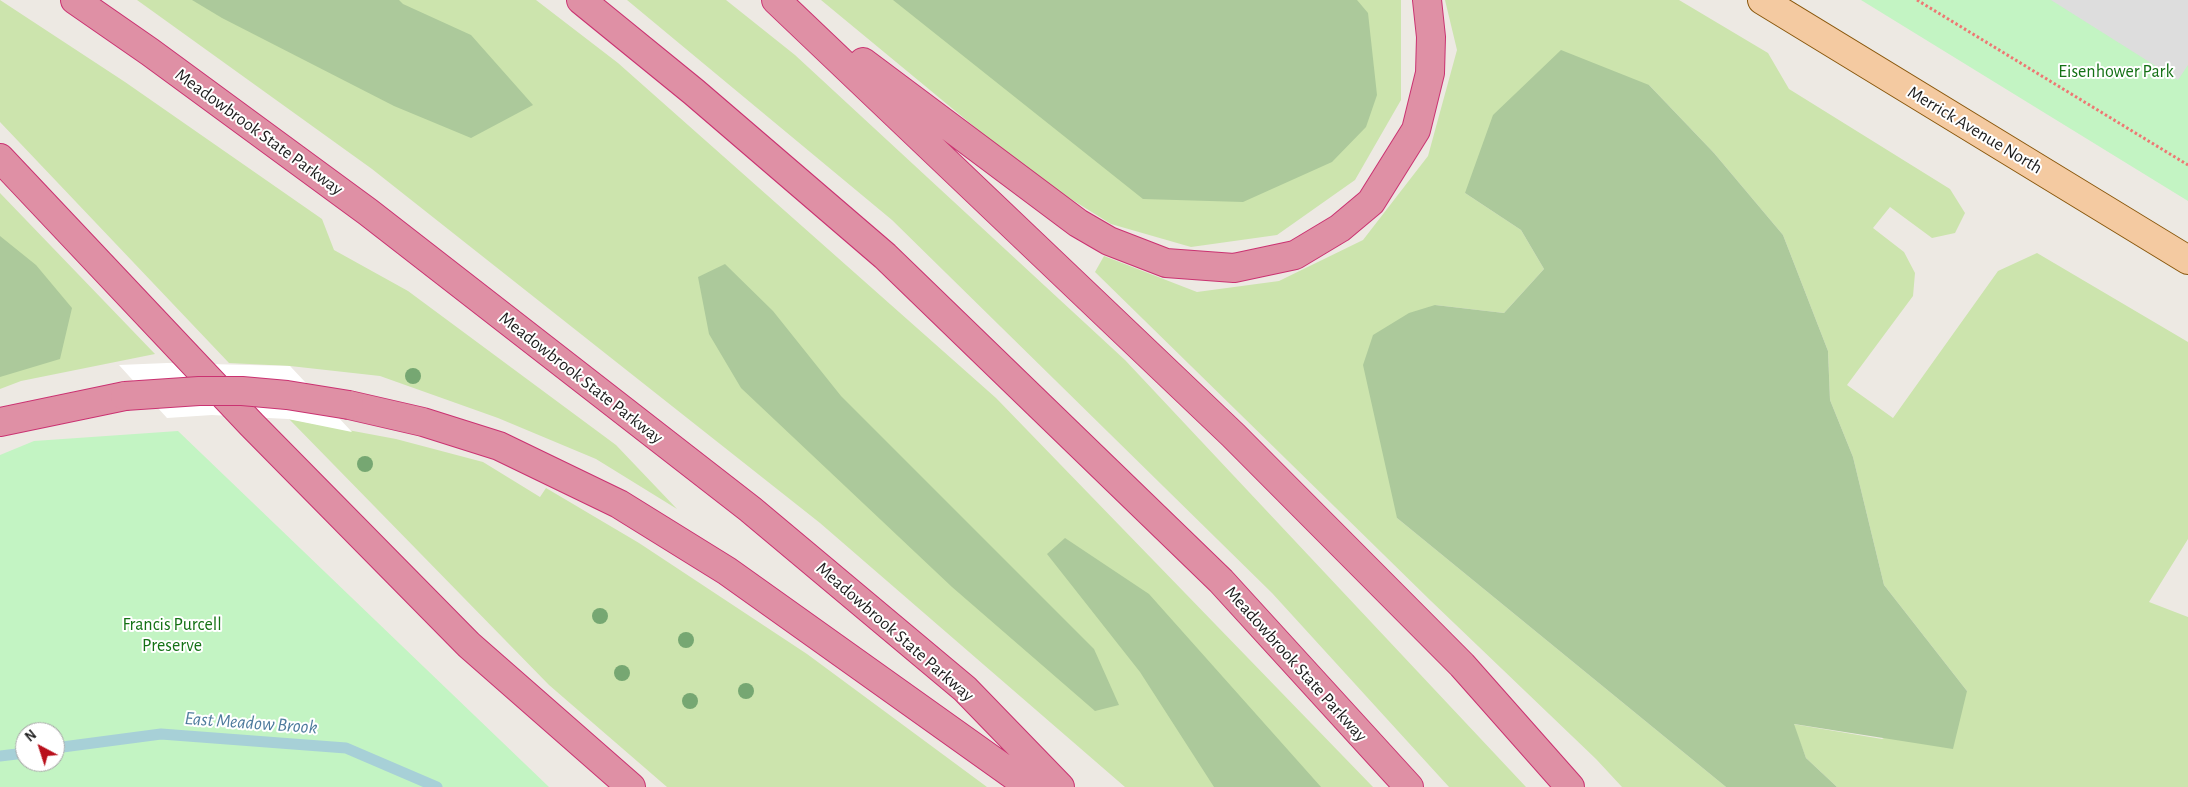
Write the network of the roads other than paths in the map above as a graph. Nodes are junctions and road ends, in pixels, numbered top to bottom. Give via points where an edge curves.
1 (75, 0) edge
2 (581, 0) edge
3 (1427, 0) edge
4 (1762, 0) edge
5 (780, 4) edge
6 (0, 158) edge
7 (2188, 260) edge
8 (0, 422) edge
9 (631, 787) edge
10 (1030, 787) edge
11 (1060, 787) edge
12 (1409, 787) edge
13 (1570, 787) edge

1 - 11 highway, Meadowbrook State Parkway via 368,212 750,509 965,689
2 - 12 highway, Meadowbrook State Parkway via 885,256 1221,581
3 - 5 highway via 1430,73 1416,130 1371,202 1340,228 1295,255 1234,268 1166,263 1108,241 1078,223
4 - 7 main road, Merrick Avenue North
5 - 13 highway via 1233,435 1462,665
6 - 9 highway via 252,425 469,645
8 - 10 highway, bridge via 125,396 242,391 349,405 424,422 499,446 619,504 727,571

